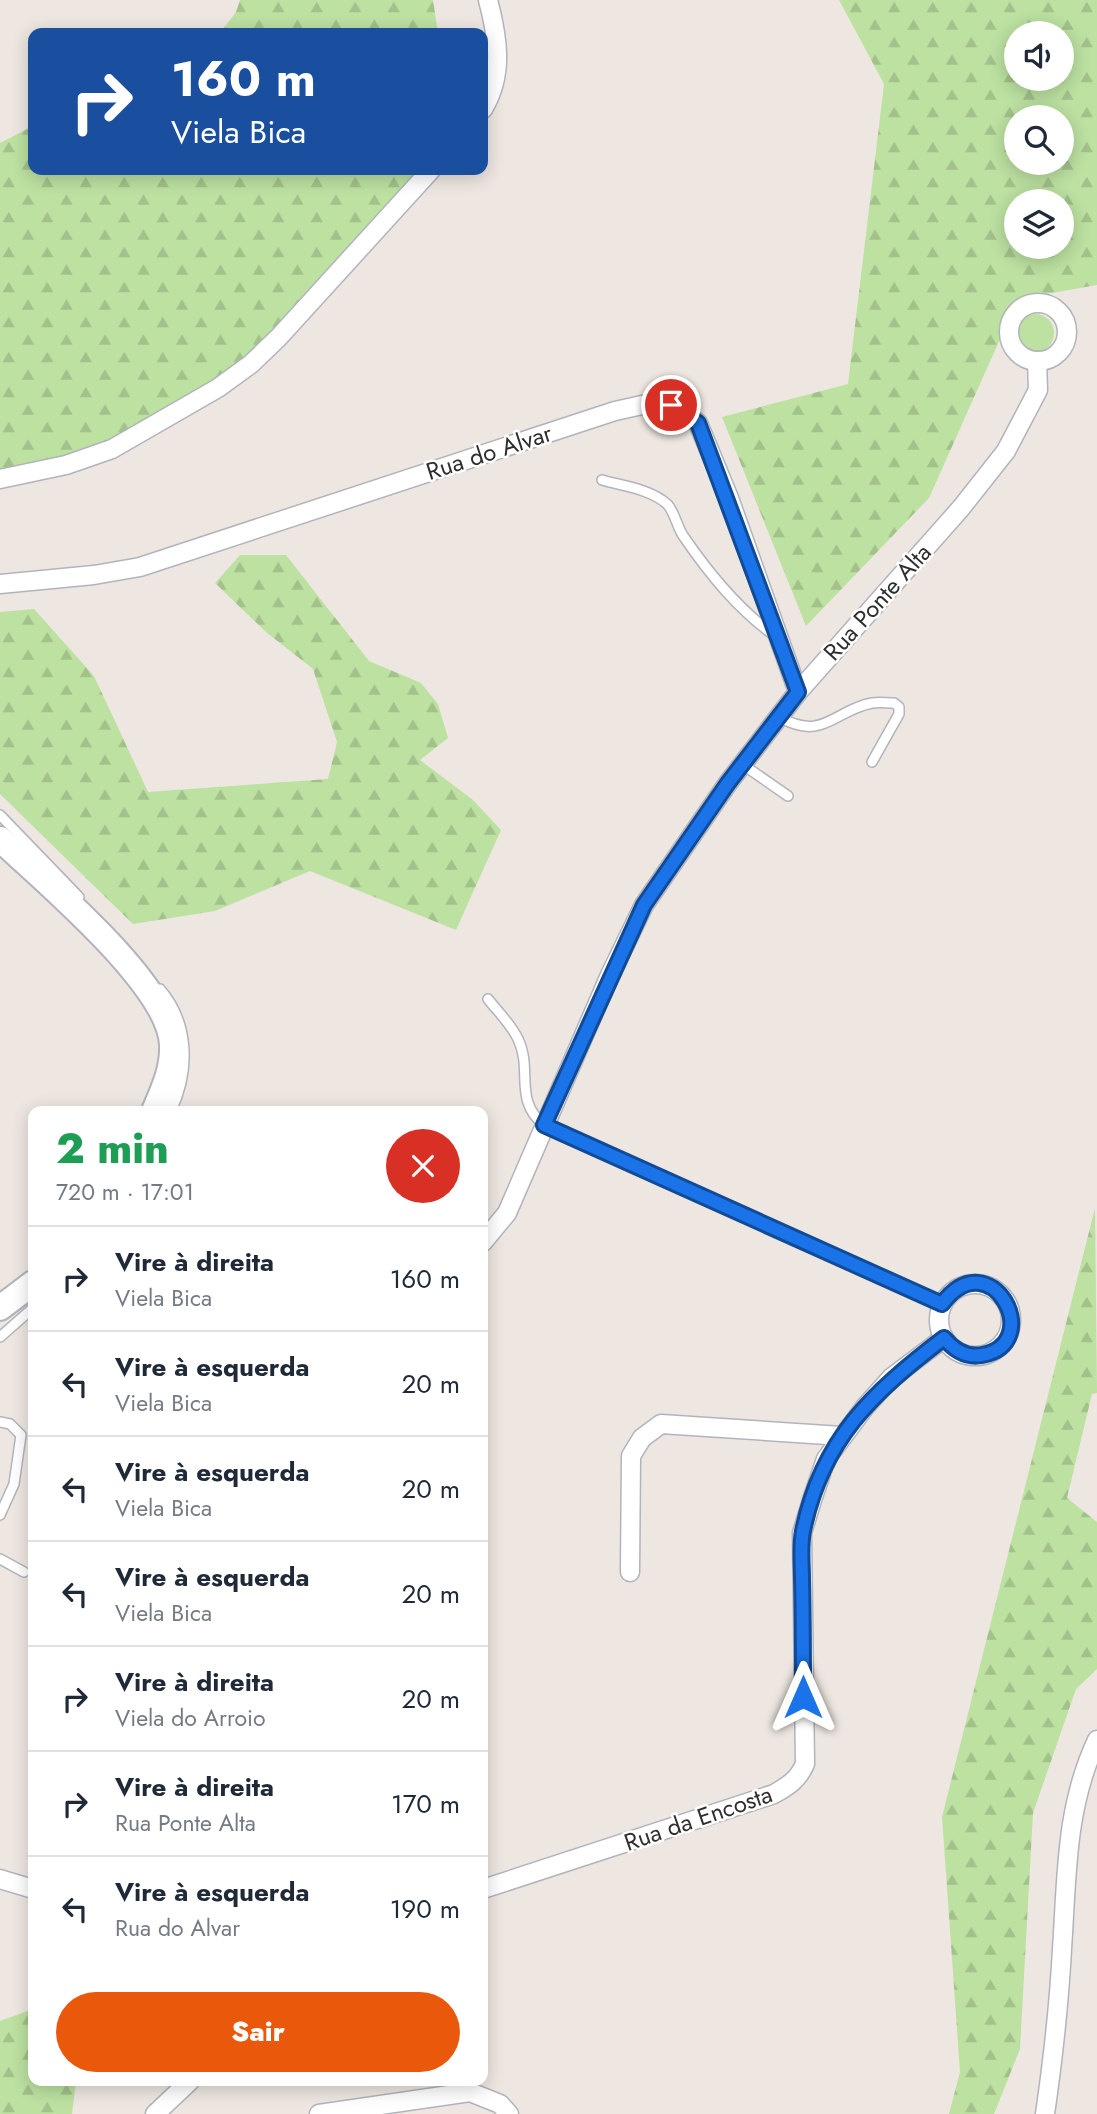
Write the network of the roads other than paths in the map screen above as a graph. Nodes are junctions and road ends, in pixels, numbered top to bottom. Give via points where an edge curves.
1 (488, 0) edge
2 (488, 100) edge
3 (426, 175) edge
4 (1037, 361) dead end
5 (0, 479) edge
6 (602, 480) dead end
7 (0, 584) edge
8 (779, 639) junction
9 (798, 692) junction
10 (779, 717) junction
11 (872, 762) dead end
12 (742, 764) junction
13 (788, 796) dead end
14 (0, 815) edge
15 (0, 839) edge
16 (488, 999) dead end
17 (156, 1106) edge
18 (172, 1106) edge
19 (544, 1125) junction
20 (488, 1236) edge
21 (28, 1287) edge
22 (942, 1304) junction
23 (0, 1308) edge
24 (28, 1312) edge
25 (0, 1337) edge
26 (944, 1338) junction
27 (0, 1422) edge
28 (842, 1436) junction
29 (0, 1515) edge
30 (0, 1559) edge
31 (24, 1572) dead end
32 (630, 1572) dead end
33 (1097, 1740) edge
34 (0, 1879) edge
35 (28, 1887) edge
36 (488, 1887) edge
37 (185, 2086) edge
38 (155, 2114) edge
39 (319, 2114) edge
40 (509, 2114) edge
41 (1045, 2114) edge

1 - 2 street via 498,60 496,86
3 - 5 street via 279,337 218,388 112,449 66,465
4 - 9 street, Rua Ponte Alta via 1038,390 1006,451
6 - 8 lane via 652,494 669,506 684,538 727,593 745,614
7 - 8 street, Rua do Alvar via 140,567 651,403 671,405 698,423
8 - 9 street, Rua do Alvar
9 - 10 street, Rua Ponte Alta
10 - 11 lane via 795,726 822,725 870,704 894,703 899,714
10 - 12 street, Rua Ponte Alta
12 - 13 lane
12 - 19 street, Rua Ponte Alta via 644,905
14 - 18 lane via 52,865 168,999 180,1022 187,1055
15 - 17 street via 99,933 151,993 167,1021 172,1044 170,1071
16 - 19 lane via 518,1039 526,1103
19 - 20 street, Rua Ponte Alta via 507,1213
19 - 22 lane
21 - 23 street
22 - 26 street
22 - 26 street via 950,1293 975,1283 1000,1293 1012,1318 1003,1343 992,1352 966,1354 953,1349
24 - 25 lane
26 - 28 street, Rua da Encosta via 891,1378
27 - 29 lane via 10,1424 21,1435 15,1484
28 - 32 street via 661,1424 642,1438 631,1456
28 - 36 street, Rua da Encosta via 825,1459 802,1533 805,1764 801,1775 774,1794
30 - 31 lane
33 - 41 street via 1065,1860 1057,2034
34 - 35 street
37 - 38 street
39 - 40 street via 470,2092 486,2096

